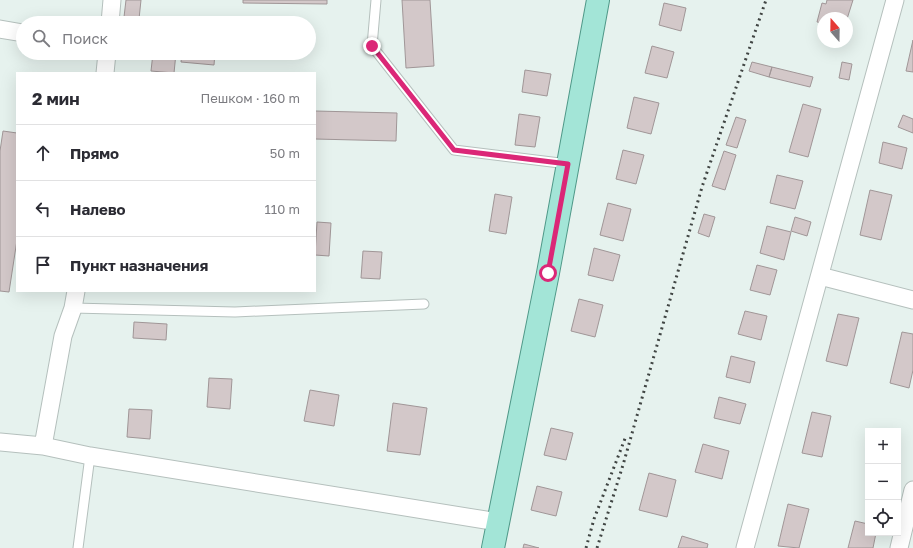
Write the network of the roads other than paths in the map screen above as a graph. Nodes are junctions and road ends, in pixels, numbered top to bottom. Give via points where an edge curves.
1 (112, 0) edge
2 (376, 0) edge
3 (598, 0) edge
4 (895, 0) edge
5 (111, 16) edge
6 (0, 29) edge
7 (16, 32) edge
8 (107, 60) edge
9 (105, 72) edge
10 (568, 164) junction
11 (820, 276) junction
12 (76, 292) edge
13 (913, 300) edge
14 (424, 304) dead end
15 (73, 308) junction
16 (0, 442) edge
17 (43, 446) junction
18 (90, 456) junction
19 (913, 490) edge
20 (498, 522) junction
21 (78, 548) edge
22 (493, 548) edge
23 (745, 548) edge
24 (899, 548) edge

1 - 5 street
2 - 10 lane via 372,46 454,150
3 - 10 main road
4 - 11 street
6 - 7 street
8 - 9 street
10 - 20 main road
11 - 13 street
11 - 23 street
12 - 15 street
14 - 15 lane via 235,312
15 - 17 street via 63,336
16 - 17 street
17 - 18 street
18 - 20 street
18 - 21 lane
19 - 24 street
20 - 22 main road

